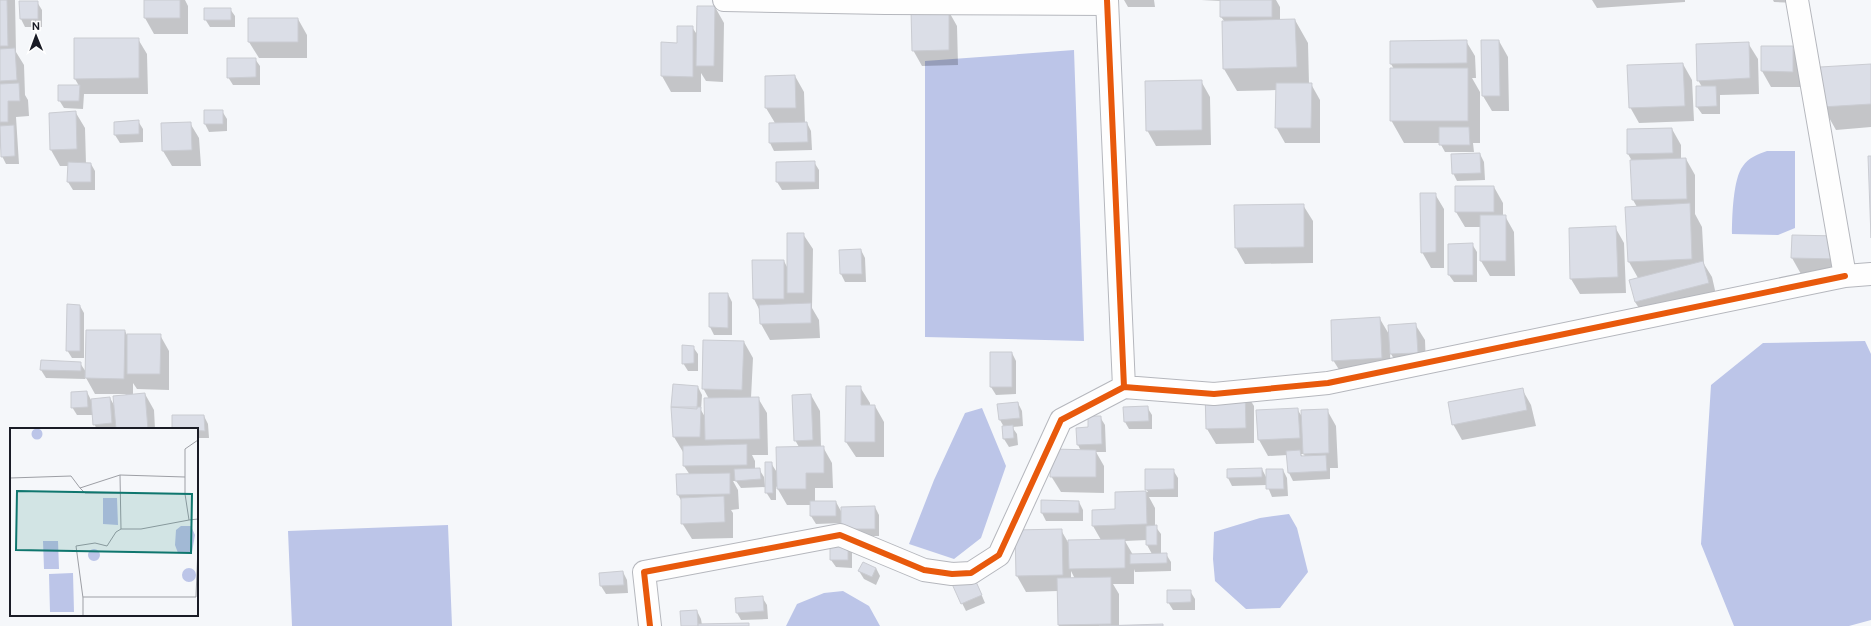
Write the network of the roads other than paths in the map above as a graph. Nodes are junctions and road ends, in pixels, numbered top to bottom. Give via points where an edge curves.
1 (724, 0) edge
2 (1797, 0) edge
3 (1107, 2) edge
4 (1871, 274) edge
5 (1845, 276) junction
6 (1124, 387) junction
7 (650, 626) edge

1 - 3 street via 885,3
2 - 5 street
3 - 6 street
4 - 5 street
5 - 6 street via 1328,383 1214,394
6 - 7 street via 1061,420 999,555 971,573 952,574 924,570 840,535 644,572

